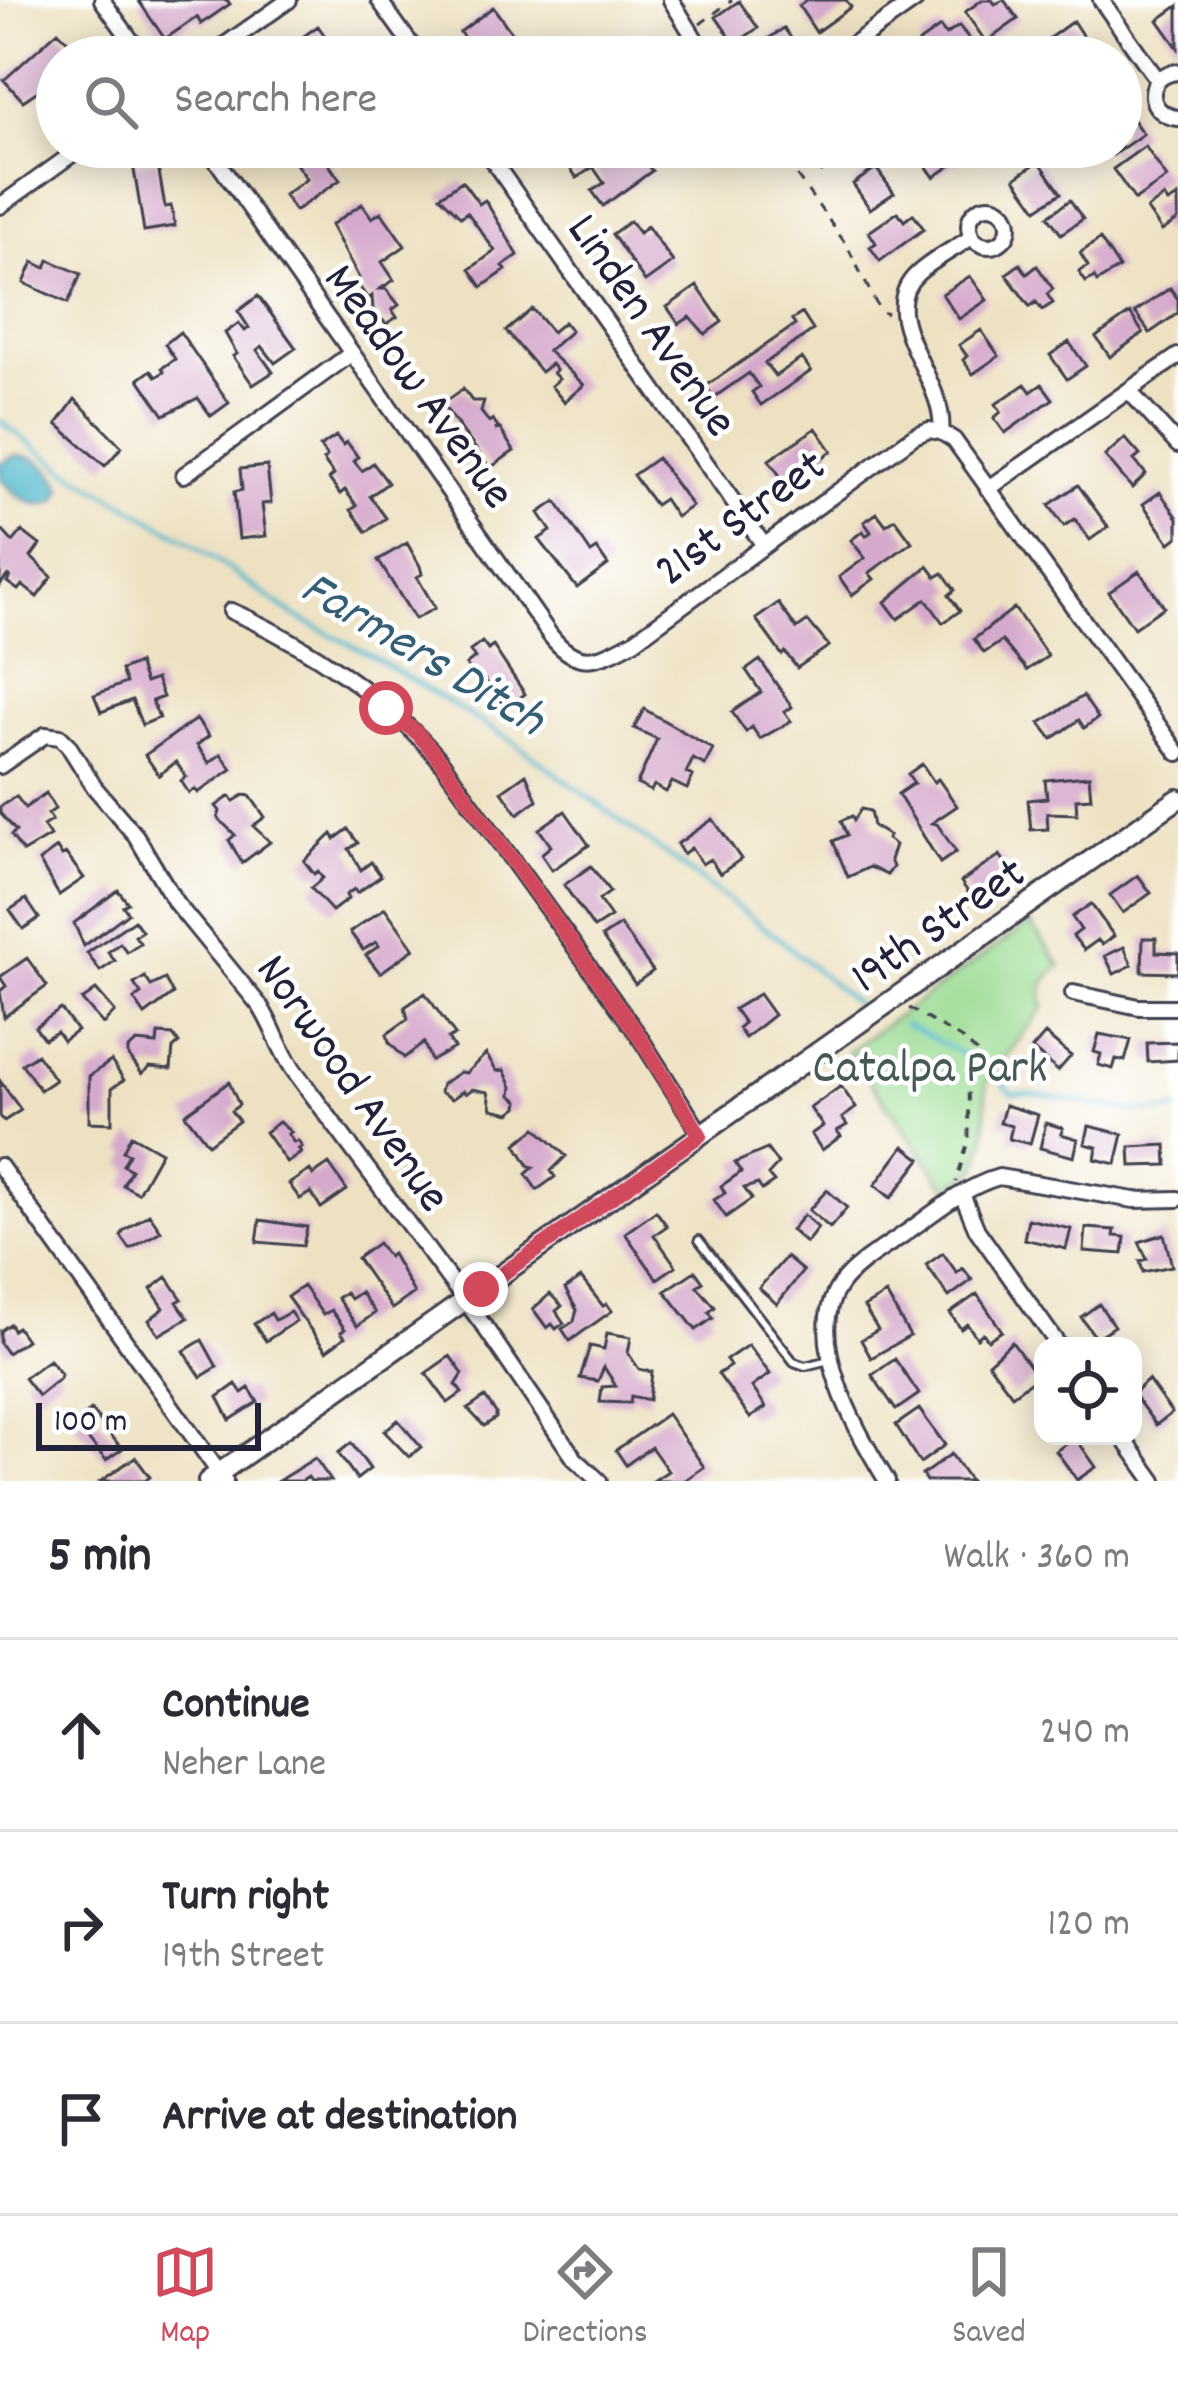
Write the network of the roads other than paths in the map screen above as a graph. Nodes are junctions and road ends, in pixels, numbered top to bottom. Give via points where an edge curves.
1 (102, 0) edge
2 (289, 0) edge
3 (380, 0) edge
4 (671, 0) edge
5 (916, 0) edge
6 (1101, 0) edge
7 (128, 36) edge
8 (238, 36) edge
9 (405, 36) edge
10 (692, 36) edge
11 (865, 36) edge
12 (1127, 36) edge
13 (1142, 58) edge
14 (1178, 73) edge
15 (1157, 79) junction
16 (1178, 118) edge
17 (53, 168) edge
18 (222, 168) edge
19 (498, 168) edge
20 (0, 206) edge
21 (971, 237) dead end
22 (352, 352) junction
23 (1178, 356) edge
24 (1129, 391) junction
25 (941, 432) junction
26 (1178, 445) edge
27 (184, 476) dead end
28 (988, 489) junction
29 (763, 544) junction
30 (231, 611) dead end
31 (579, 658) joint
32 (1178, 753) edge
33 (0, 766) edge
34 (1178, 799) edge
35 (1073, 993) dead end
36 (1178, 1007) edge
37 (700, 1135) junction
38 (0, 1166) edge
39 (962, 1195) junction
40 (1178, 1199) edge
41 (699, 1240) dead end
42 (465, 1300) junction
43 (1053, 1337) edge
44 (832, 1359) junction
45 (1128, 1445) edge
46 (217, 1478) edge
47 (599, 1481) edge
48 (887, 1481) edge
49 (1154, 1481) edge

1 - 7 street
2 - 8 street
3 - 9 street
4 - 10 street
5 - 11 street
6 - 12 street
13 - 15 street
14 - 15 street
15 - 16 street via 1154,107
17 - 20 street
18 - 22 street, Meadow Avenue
19 - 29 street, Linden Avenue
21 - 25 street via 916,275 901,307 940,402
22 - 27 street
22 - 31 street, Meadow Avenue via 550,634
23 - 24 street
24 - 26 street
24 - 28 street
25 - 28 street
25 - 29 street, 21st Street via 914,436
28 - 32 street
29 - 31 street, 21st Street via 634,641 604,658
30 - 37 street via 275,630 418,734 637,1033
33 - 42 street, Norwood Avenue via 45,735 68,745 176,903 260,1006 292,1069
34 - 37 street, 19th Street
35 - 36 street
37 - 42 street, 19th Street
38 - 46 street
39 - 40 street via 982,1182 1016,1178 1093,1195
39 - 43 street via 977,1230
39 - 44 street via 842,1282 826,1317
41 - 44 lane via 794,1362
42 - 46 street, 19th Street
42 - 47 street, Norwood Avenue via 575,1459
44 - 48 street via 850,1414
45 - 49 street

